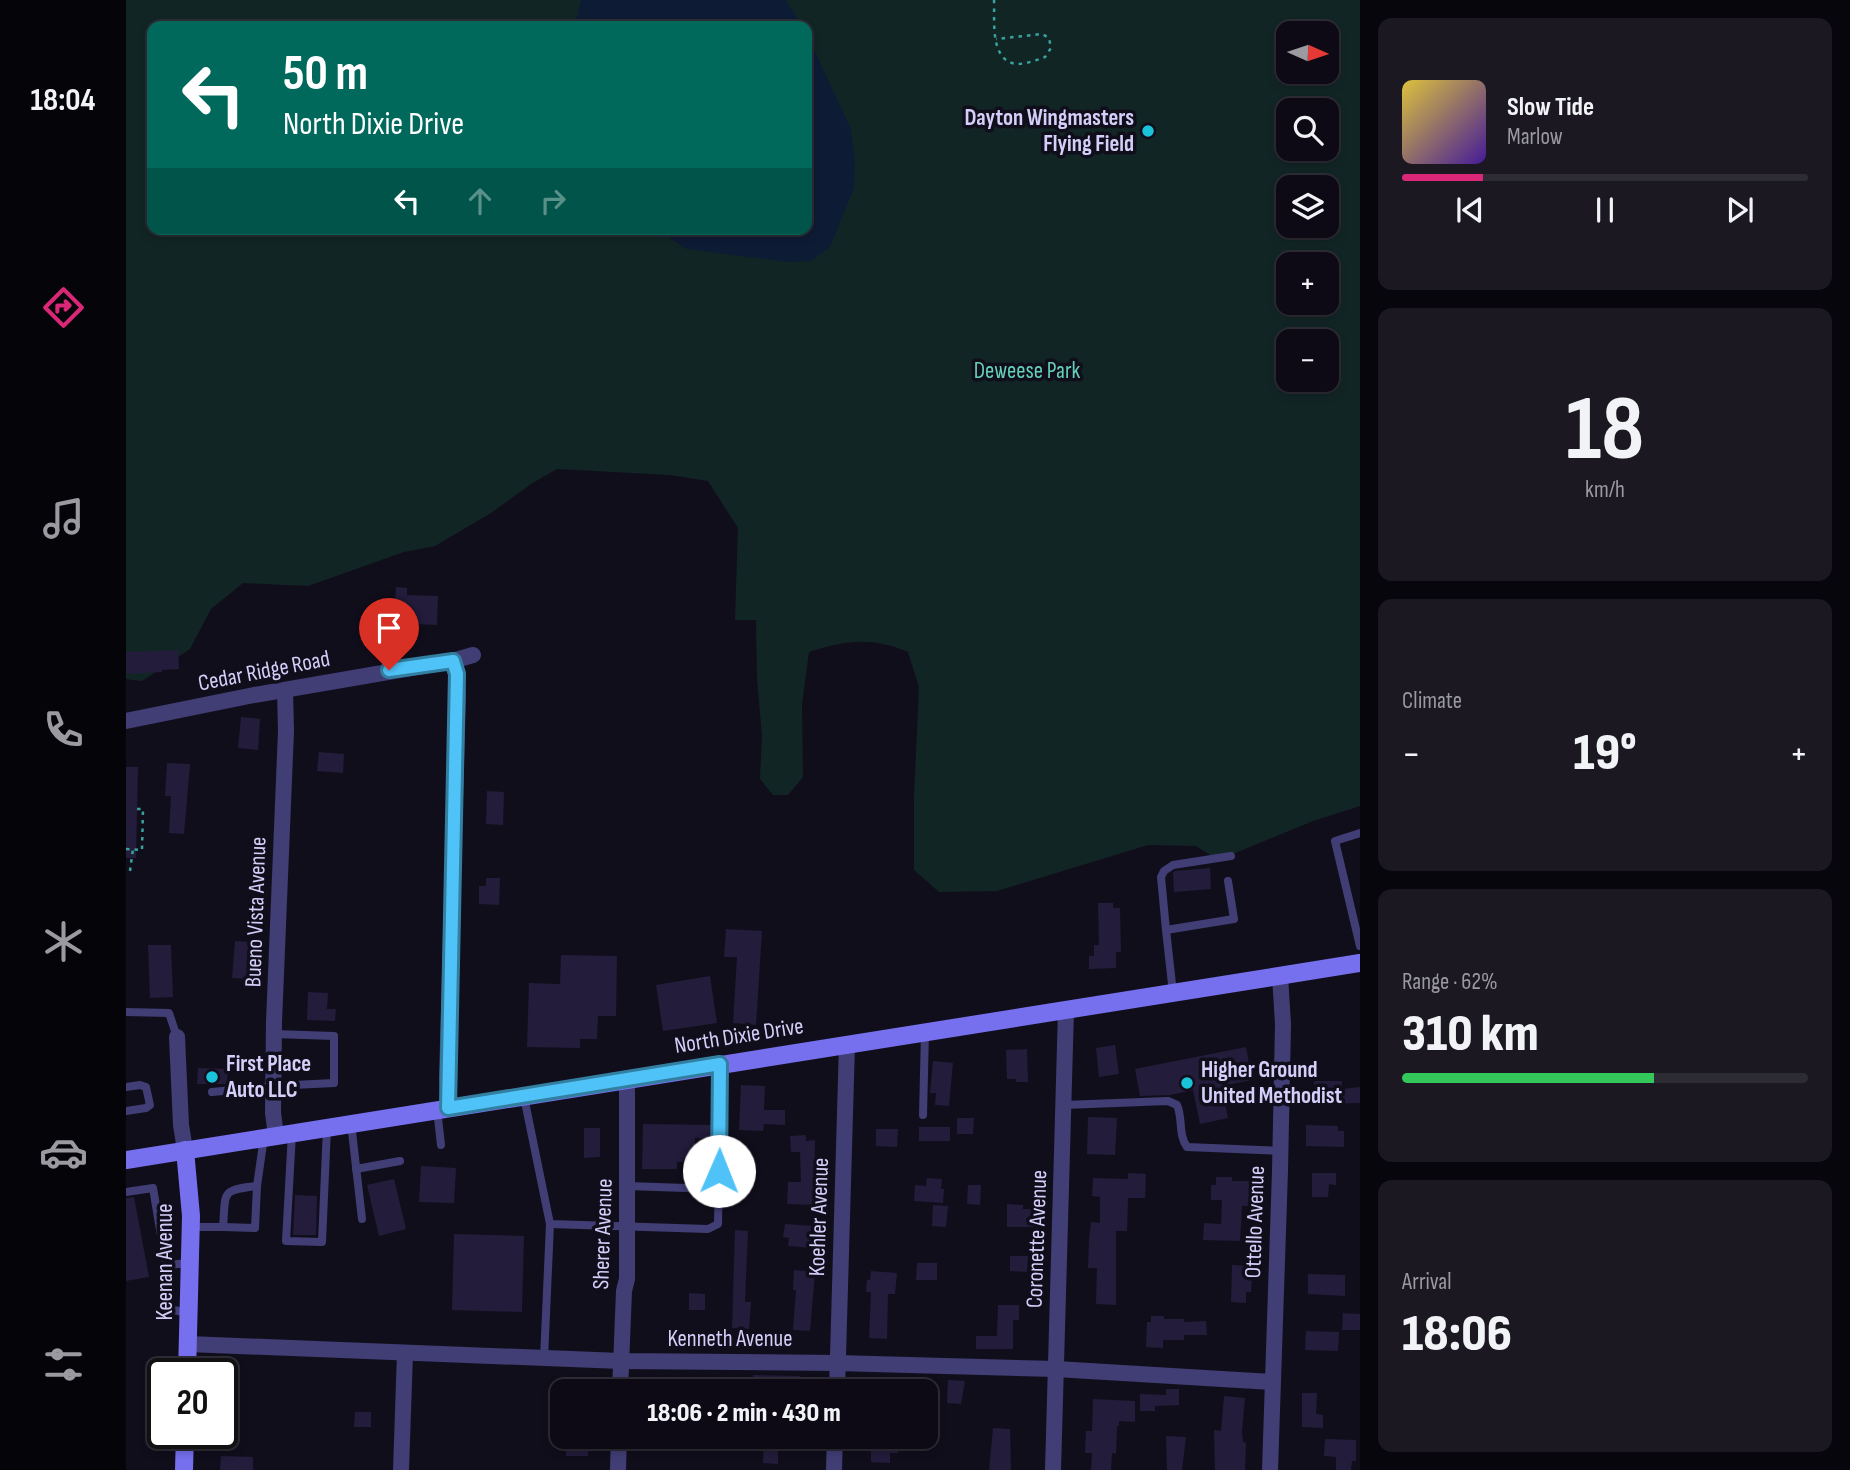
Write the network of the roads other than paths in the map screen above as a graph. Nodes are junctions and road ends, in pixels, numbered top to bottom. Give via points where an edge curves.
1 (472, 655) dead end
2 (453, 661) junction
3 (285, 690) junction
4 (126, 721) edge
5 (1360, 833) edge
6 (1231, 856) dead end
7 (1228, 881) dead end
8 (1166, 930) junction
9 (1360, 946) edge
10 (1360, 963) edge
11 (1280, 976) junction
12 (1173, 993) junction
13 (1066, 1010) junction
14 (126, 1012) edge
15 (925, 1032) junction
16 (274, 1034) junction
17 (177, 1037) joint
18 (847, 1044) junction
19 (720, 1064) junction
20 (627, 1079) junction
21 (273, 1086) junction
22 (126, 1087) edge
23 (212, 1092) dead end
24 (523, 1096) junction
25 (1064, 1105) junction
26 (442, 1108) junction
27 (126, 1111) edge
28 (923, 1115) dead end
29 (351, 1123) junction
30 (327, 1127) junction
31 (277, 1135) junction
32 (441, 1145) dead end
33 (185, 1150) junction
34 (1281, 1151) junction
35 (126, 1160) edge
36 (400, 1161) dead end
37 (356, 1169) junction
38 (257, 1186) junction
39 (628, 1186) junction
40 (686, 1188) dead end
41 (126, 1192) edge
42 (362, 1220) dead end
43 (550, 1224) junction
44 (191, 1227) junction
45 (223, 1227) junction
46 (627, 1228) junction
47 (190, 1263) junction
48 (166, 1265) junction
49 (189, 1313) junction
50 (188, 1344) junction
51 (405, 1353) junction
52 (188, 1358) edge
53 (544, 1359) junction
54 (621, 1361) junction
55 (837, 1363) junction
56 (1056, 1369) junction
57 (620, 1379) edge
58 (837, 1379) edge
59 (1272, 1382) junction
60 (185, 1449) edge
61 (619, 1449) edge
62 (835, 1449) edge
63 (184, 1470) edge
64 (401, 1470) edge
65 (618, 1470) edge
66 (835, 1470) edge
67 (1053, 1470) edge
68 (1270, 1470) edge

1 - 2 street, Cedar Ridge Road
2 - 3 street, Cedar Ridge Road
2 - 26 street via 458,695 447,1077
3 - 4 street, Cedar Ridge Road
3 - 16 street, Bueno Vista Avenue
5 - 9 lane via 1335,841
6 - 8 lane via 1173,865 1164,871
7 - 8 lane via 1234,919
8 - 12 lane
10 - 11 main road, North Dixie Drive
11 - 12 main road, North Dixie Drive
11 - 34 street, Ottello Avenue
12 - 13 main road, North Dixie Drive
13 - 15 main road, North Dixie Drive
13 - 25 street, Coronette Avenue
14 - 17 lane via 169,1013
15 - 18 main road, North Dixie Drive
15 - 28 lane
16 - 21 street, Bueno Vista Avenue
16 - 21 lane via 334,1036 334,1083
17 - 33 street
18 - 19 main road, North Dixie Drive
18 - 55 street, Koehler Avenue
19 - 20 main road, North Dixie Drive
19 - 46 lane via 718,1224 708,1229
20 - 24 main road, North Dixie Drive
20 - 39 street, Sherer Avenue
21 - 23 lane
21 - 31 street, Bueno Vista Avenue
22 - 27 lane via 146,1087 149,1105
24 - 26 main road, North Dixie Drive
24 - 43 lane
25 - 34 lane via 1168,1101 1180,1112 1182,1140 1187,1147
25 - 56 street, Coronette Avenue
26 - 29 main road, North Dixie Drive
26 - 32 lane
29 - 30 main road, North Dixie Drive
29 - 37 lane
30 - 31 main road, North Dixie Drive
30 - 31 lane via 322,1242 286,1241
31 - 33 main road, North Dixie Drive
31 - 38 lane
33 - 35 main road, North Dixie Drive
33 - 44 main road, Keenan Avenue
34 - 59 street, Ottello Avenue
36 - 37 lane
37 - 42 lane
38 - 45 lane via 233,1189 225,1197
38 - 45 lane via 255,1228
39 - 40 lane
39 - 46 street, Sherer Avenue
41 - 48 lane via 153,1188
43 - 46 lane
43 - 53 lane
44 - 45 lane
44 - 47 main road, Keenan Avenue
46 - 54 street, Sherer Avenue
47 - 48 lane
47 - 49 main road, Keenan Avenue
48 - 49 lane via 169,1309
49 - 50 main road, Keenan Avenue
50 - 51 street, Kenneth Avenue
50 - 52 main road, Keenan Avenue
51 - 53 street, Kenneth Avenue
51 - 64 street
53 - 54 street, Kenneth Avenue
54 - 55 street, Kenneth Avenue
54 - 57 street, Sherer Avenue
55 - 56 street, Kenneth Avenue
55 - 58 street, Koehler Avenue
56 - 59 street, Kenneth Avenue
56 - 67 street, Coronette Avenue
59 - 68 street, Ottello Avenue
60 - 63 main road
61 - 65 street
62 - 66 street

